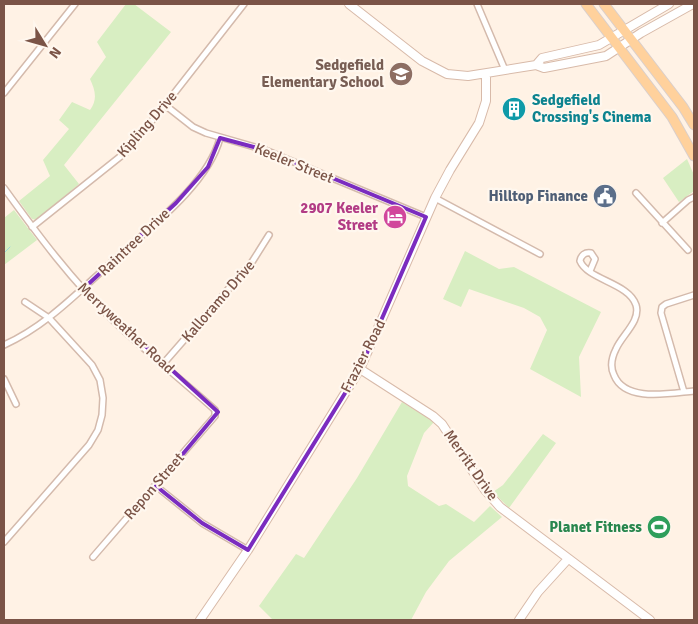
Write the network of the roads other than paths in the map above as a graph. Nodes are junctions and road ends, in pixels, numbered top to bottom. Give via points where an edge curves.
1 (74, 4) edge
2 (244, 4) edge
3 (477, 4) edge
4 (586, 4) edge
5 (604, 4) edge
6 (668, 4) edge
7 (693, 4) edge
8 (354, 5) edge
9 (625, 30) junction
10 (612, 38) junction
11 (632, 40) junction
12 (620, 48) junction
13 (536, 65) junction
14 (505, 70) junction
15 (486, 74) junction
16 (4, 93) edge
17 (165, 105) junction
18 (694, 126) edge
19 (220, 138) junction
20 (694, 156) edge
21 (4, 188) edge
22 (636, 193) dead end
23 (694, 196) edge
24 (435, 198) junction
25 (426, 218) junction
26 (662, 223) junction
27 (32, 227) junction
28 (269, 235) dead end
29 (688, 250) dead end
30 (540, 254) dead end
31 (590, 271) dead end
32 (84, 289) junction
33 (694, 295) edge
34 (25, 302) dead end
35 (49, 318) junction
36 (4, 345) edge
37 (163, 364) junction
38 (360, 369) junction
39 (4, 379) edge
40 (694, 391) edge
41 (684, 392) junction
42 (16, 404) dead end
43 (215, 416) joint
44 (156, 486) junction
45 (4, 542) edge
46 (248, 550) junction
47 (93, 557) dead end
48 (568, 559) junction
49 (200, 620) edge
50 (519, 620) edge
51 (650, 620) edge

1 - 16 street
2 - 17 street, Kipling Drive
3 - 14 street
4 - 10 main road
5 - 9 main road
6 - 9 street
7 - 11 street
8 - 15 street via 434,69 461,76
9 - 10 street
9 - 11 main road
10 - 12 main road
10 - 13 street via 594,47 542,58
11 - 12 street
11 - 18 main road via 684,107
12 - 13 street via 597,59 544,68
12 - 20 main road via 676,122
13 - 14 street
14 - 15 street
15 - 24 street, Frazier Road via 486,101 480,123
17 - 19 street, Keeler Street via 193,127
17 - 27 street, Kipling Drive via 126,152
19 - 25 street, Keeler Street via 250,144
19 - 32 street, Raintree Drive via 208,167 176,203
21 - 27 street, Merryweather Road
22 - 26 street
23 - 26 street
24 - 25 street, Frazier Road
24 - 30 street
25 - 38 street, Frazier Road
26 - 29 street
27 - 32 street, Merryweather Road
28 - 37 street, Kalloramo Drive via 252,262
31 - 41 street via 632,297 636,305 634,320 612,358 612,370 620,385 637,393
32 - 35 street, Raintree Drive
32 - 37 street, Merryweather Road via 114,322
33 - 41 street via 666,304 661,313
34 - 35 street
35 - 36 street, Raintree Drive
35 - 45 street via 92,365 100,380 102,415 89,445
37 - 43 street, Merryweather Road via 215,410
38 - 46 street, Frazier Road
38 - 48 street, Merritt Drive via 437,419 491,498
39 - 42 street
40 - 41 street
43 - 44 street, Repon Street
44 - 46 street via 202,523
44 - 47 street, Repon Street
46 - 49 street, Frazier Road
48 - 50 street via 538,592
48 - 51 street, Merritt Drive

